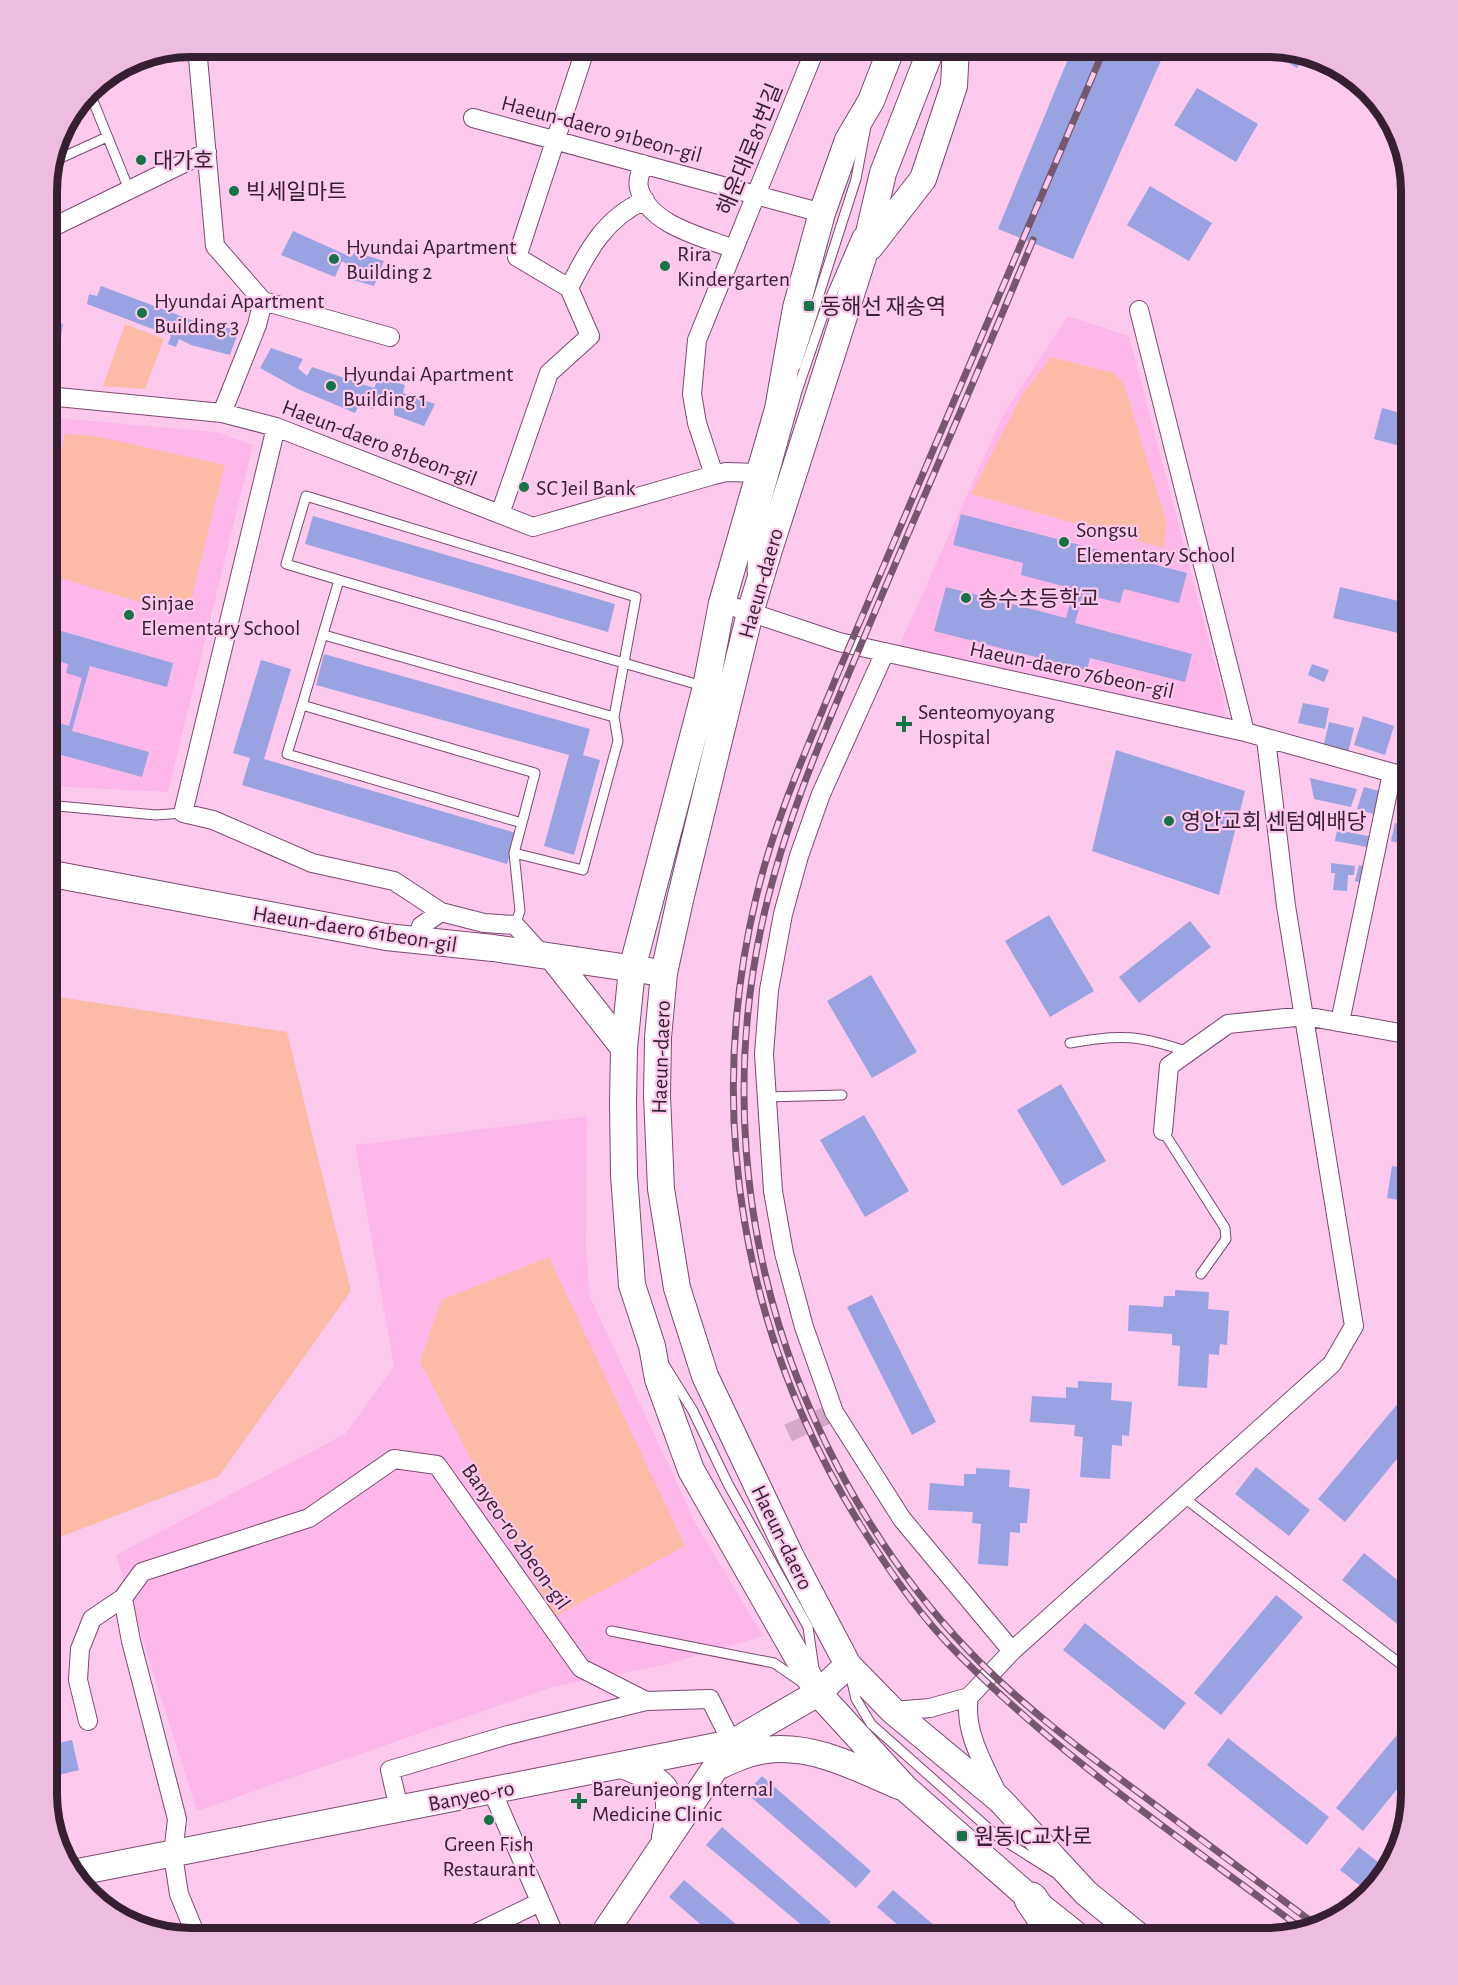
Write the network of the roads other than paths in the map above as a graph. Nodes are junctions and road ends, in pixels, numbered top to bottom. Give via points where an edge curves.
1 (198, 57) edge
2 (583, 57) edge
3 (812, 57) edge
4 (888, 57) edge
5 (928, 57) edge
6 (955, 57) edge
7 (93, 100) edge
8 (871, 100) junction
9 (473, 118) dead end
10 (107, 137) junction
11 (555, 140) junction
12 (207, 152) junction
13 (62, 158) edge
14 (643, 164) junction
15 (883, 173) junction
16 (130, 192) junction
17 (757, 195) junction
18 (645, 200) junction
19 (822, 213) junction
20 (57, 225) edge
21 (734, 249) junction
22 (864, 254) junction
23 (569, 288) junction
24 (263, 300) junction
25 (1139, 310) dead end
26 (390, 337) dead end
27 (57, 397) edge
28 (778, 409) junction
29 (222, 412) junction
30 (276, 427) junction
31 (760, 473) junction
32 (714, 475) junction
33 (500, 514) junction
34 (339, 580) junction
35 (722, 603) junction
36 (750, 613) junction
37 (324, 635) junction
38 (885, 652) junction
39 (624, 661) junction
40 (706, 687) junction
41 (302, 705) junction
42 (614, 717) junction
43 (1245, 732) junction
44 (1266, 739) junction
45 (1392, 773) junction
46 (1401, 775) edge
47 (57, 806) edge
48 (183, 813) junction
49 (522, 822) junction
50 (514, 853) junction
51 (57, 875) edge
52 (416, 895) junction
53 (441, 912) junction
54 (515, 924) junction
55 (419, 934) junction
56 (549, 958) junction
57 (632, 969) junction
58 (664, 973) junction
59 (1305, 1016) junction
60 (1340, 1022) junction
61 (1401, 1033) edge
62 (1070, 1043) dead end
63 (624, 1048) junction
64 (1188, 1052) junction
65 (842, 1095) dead end
66 (766, 1097) junction
67 (1163, 1131) joint
68 (1201, 1274) dead end
69 (1183, 1497) junction
70 (123, 1598) junction
71 (611, 1631) dead end
72 (1012, 1651) junction
73 (1401, 1664) edge
74 (848, 1665) junction
75 (818, 1693) junction
76 (969, 1698) junction
77 (646, 1701) junction
78 (893, 1711) junction
79 (88, 1721) dead end
80 (732, 1743) junction
81 (622, 1765) junction
82 (716, 1767) junction
83 (905, 1788) junction
84 (492, 1791) junction
85 (1000, 1800) junction
86 (399, 1809) junction
87 (663, 1846) junction
88 (173, 1854) junction
89 (82, 1871) edge
90 (1086, 1893) junction
91 (1031, 1899) junction
92 (540, 1902) junction
93 (192, 1928) edge
94 (487, 1928) edge
95 (552, 1928) edge
96 (608, 1928) edge
97 (1051, 1928) edge
98 (1067, 1928) edge
99 (1129, 1928) edge

1 - 12 street
2 - 11 street
3 - 17 street, 해운대로81번길
4 - 8 main road, Haeun-daero
5 - 15 main road, Haeun-daero
6 - 22 main road via 954,86 923,179
7 - 10 lane
8 - 19 main road, Haeun-daero via 848,140
8 - 28 lane via 856,179 806,342
9 - 11 street, Haeun-daero 91beon-gil
10 - 13 lane
10 - 16 lane
11 - 14 street, Haeun-daero 91beon-gil
11 - 23 street via 517,257
12 - 16 street
12 - 24 street via 215,246
14 - 17 street, Haeun-daero 91beon-gil
14 - 18 street via 638,186
15 - 22 main road, Haeun-daero
15 - 36 lane via 823,315 797,391 753,549
16 - 20 street
17 - 19 street, Haeun-daero 91beon-gil
17 - 21 street, 해운대로81번길
18 - 21 street via 650,211 684,230
18 - 23 street via 604,227
19 - 28 main road, Haeun-daero via 796,308
21 - 32 street, 해운대로81번길 via 697,340 692,394
22 - 36 main road, Haeun-daero
23 - 33 street via 590,336 549,373
24 - 26 street
24 - 29 street via 257,326
25 - 43 street
27 - 29 street, Haeun-daero 81beon-gil
28 - 31 main road, Haeun-daero
29 - 30 street, Haeun-daero 81beon-gil
30 - 33 street, Haeun-daero 81beon-gil
30 - 48 street
31 - 32 street, Haeun-daero 81beon-gil
31 - 35 main road, Haeun-daero
32 - 33 street, Haeun-daero 81beon-gil via 533,526
34 - 37 lane
34 - 39 lane
34 - 39 lane via 286,564 306,496 636,597
35 - 36 street, Haeun-daero 76beon-gil
35 - 40 main road, Haeun-daero
36 - 38 street, Haeun-daero 76beon-gil via 838,642
36 - 58 main road, Haeun-daero
37 - 41 lane
37 - 42 lane
38 - 43 street, Haeun-daero 76beon-gil
38 - 66 street via 822,794 783,914 769,990 764,1054
39 - 40 lane
39 - 42 lane
40 - 57 main road, Haeun-daero
41 - 49 lane via 536,773
41 - 49 lane via 287,754
42 - 50 lane via 618,741 583,870
43 - 44 street, Haeun-daero 76beon-gil
44 - 45 street, Haeun-daero 76beon-gil
44 - 59 street via 1286,906
45 - 46 street, Haeun-daero 76beon-gil
45 - 60 street
47 - 48 lane via 156,815
48 - 52 street via 213,820 312,863 394,881
49 - 50 lane
50 - 54 lane via 520,911
51 - 55 main road, Haeun-daero 61beon-gil
52 - 53 street
52 - 55 street
53 - 54 street via 484,923
53 - 55 street
54 - 56 street
55 - 56 main road, Haeun-daero 61beon-gil
56 - 57 main road, Haeun-daero 61beon-gil
56 - 63 main road
57 - 58 main road, Haeun-daero 61beon-gil
57 - 63 main road, Haeun-daero
58 - 74 main road, Haeun-daero via 657,1108 661,1189 677,1288 705,1376 791,1557
59 - 60 street
59 - 64 street via 1228,1024
59 - 69 street via 1354,1326 1332,1364
60 - 61 street
62 - 64 lane via 1109,1036 1151,1039
63 - 75 main road, Haeun-daero via 624,1175 632,1286 658,1379 691,1470
64 - 67 street via 1169,1066
65 - 66 lane
66 - 72 street via 772,1191 784,1253 804,1327 834,1412 902,1519
67 - 68 lane via 1225,1228 1226,1239
69 - 72 street
69 - 73 lane
70 - 77 street, Banyeo-ro 2beon-gil via 142,1572 309,1518 394,1459 437,1465 581,1668
70 - 79 street, Banyeo-ro 2beon-gil via 92,1619 80,1649 78,1680
70 - 88 street via 177,1820
71 - 75 lane via 774,1663
72 - 76 street
74 - 75 main road, Banyeo-ro
74 - 78 main road, Haeun-daero
74 - 90 lane via 856,1699 871,1724 998,1836
75 - 80 main road, Banyeo-ro
75 - 83 main road, Haeun-daero
76 - 78 street via 930,1708
76 - 85 street via 969,1727
77 - 80 street via 710,1699
77 - 86 street via 508,1735 390,1770
78 - 85 main road, Haeun-daero
80 - 81 main road, Banyeo-ro
80 - 82 main road
81 - 84 main road, Banyeo-ro
81 - 87 main road via 652,1777 667,1790 671,1808
82 - 83 main road via 765,1750 790,1750 821,1754
82 - 87 main road
83 - 91 main road, Haeun-daero
84 - 86 main road, Banyeo-ro
84 - 92 street
85 - 90 main road, Haeun-daero
86 - 88 main road, Banyeo-ro
87 - 96 main road
88 - 89 main road, Banyeo-ro
88 - 93 street via 179,1894
90 - 99 main road, Haeun-daero
91 - 97 highway
91 - 98 main road, Haeun-daero
92 - 94 street
92 - 95 street

